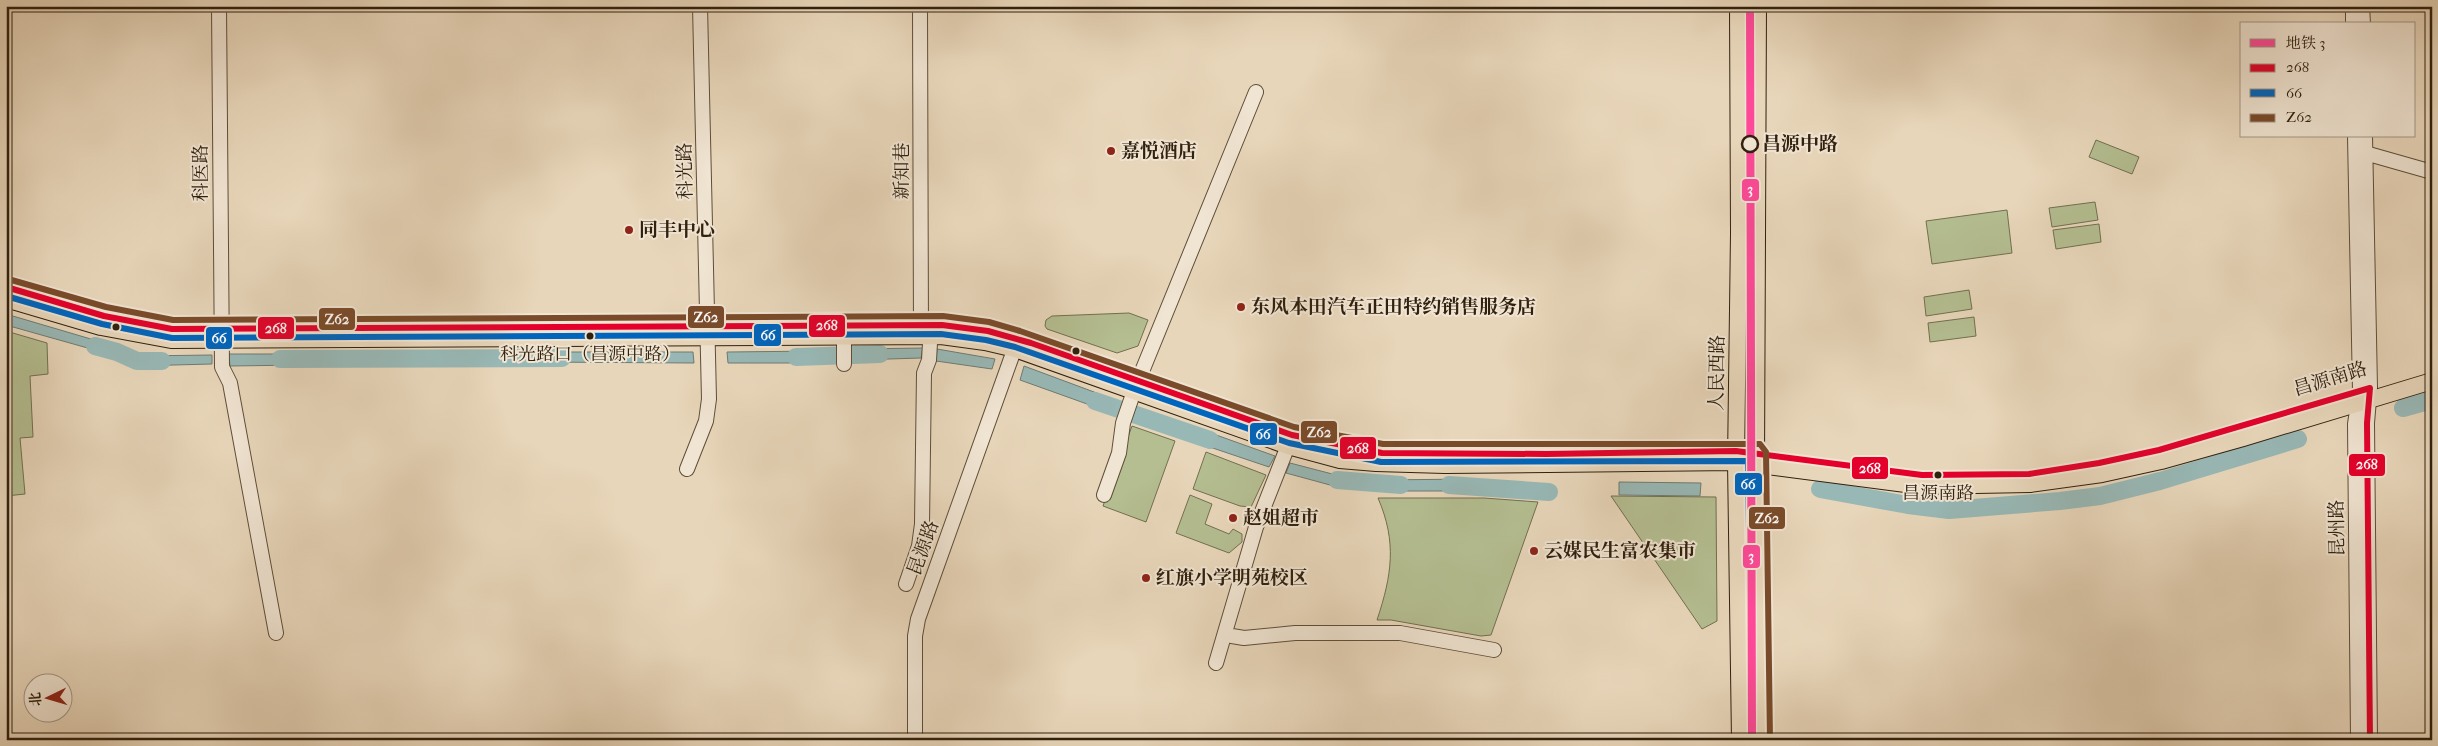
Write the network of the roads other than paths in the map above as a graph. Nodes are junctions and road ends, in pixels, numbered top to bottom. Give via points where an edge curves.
1 (219, 6) edge
2 (700, 6) edge
3 (920, 6) edge
4 (1738, 6) edge
5 (1758, 6) edge
6 (2353, 6) edge
7 (2362, 6) edge
8 (2353, 22) edge
9 (2363, 22) edge
10 (1256, 92) dead end
11 (2359, 147) edge
12 (2432, 172) edge
13 (6, 288) edge
14 (6, 300) edge
15 (707, 330) junction
16 (926, 330) junction
17 (221, 333) junction
18 (844, 338) junction
19 (1015, 349) junction
20 (844, 364) dead end
21 (2432, 370) edge
22 (2432, 381) edge
23 (1135, 391) junction
24 (2365, 395) junction
25 (1288, 444) junction
26 (1736, 456) junction
27 (1756, 458) junction
28 (687, 469) dead end
29 (1104, 495) dead end
30 (906, 584) dead end
31 (276, 633) dead end
32 (1226, 635) junction
33 (1494, 650) dead end
34 (1216, 663) dead end
35 (915, 740) edge
36 (1740, 740) edge
37 (1761, 740) edge
38 (2358, 740) edge
39 (2370, 740) edge

1 - 17 street, 科医路
2 - 15 street, 科光路
3 - 16 street, 新知巷
4 - 26 main road, 人民西路
5 - 27 main road, 人民西路
6 - 8 street
7 - 9 street
10 - 23 street
11 - 12 street
11 - 24 street, 昆州路
13 - 17 main road via 130,322
14 - 17 main road via 128,333 171,340
15 - 16 main road
15 - 17 main road
15 - 18 main road
15 - 28 street, 科光路 via 709,399 706,421
16 - 18 main road
16 - 19 main road via 988,331
16 - 30 street, 新知巷 via 929,360 924,373 921,537
17 - 31 street, 科医路 via 222,367 230,383
18 - 20 street
19 - 23 main road
19 - 35 street, 昆源路 via 918,619 915,636
21 - 24 main road, 昌源南路
22 - 24 main road, 昌源南路
23 - 25 main road
23 - 29 street
24 - 27 main road, 昌源南路 via 2159,450 2029,474 1922,475
24 - 38 street, 昆州路 via 2355,424
24 - 39 street, 昆州路
25 - 26 main road via 1315,442 1382,453
25 - 32 street via 1256,527
26 - 27 main road, 昌源南路
26 - 36 main road, 人民西路
27 - 37 main road, 人民西路
32 - 33 street via 1244,638 1295,633 1400,633
32 - 34 street

